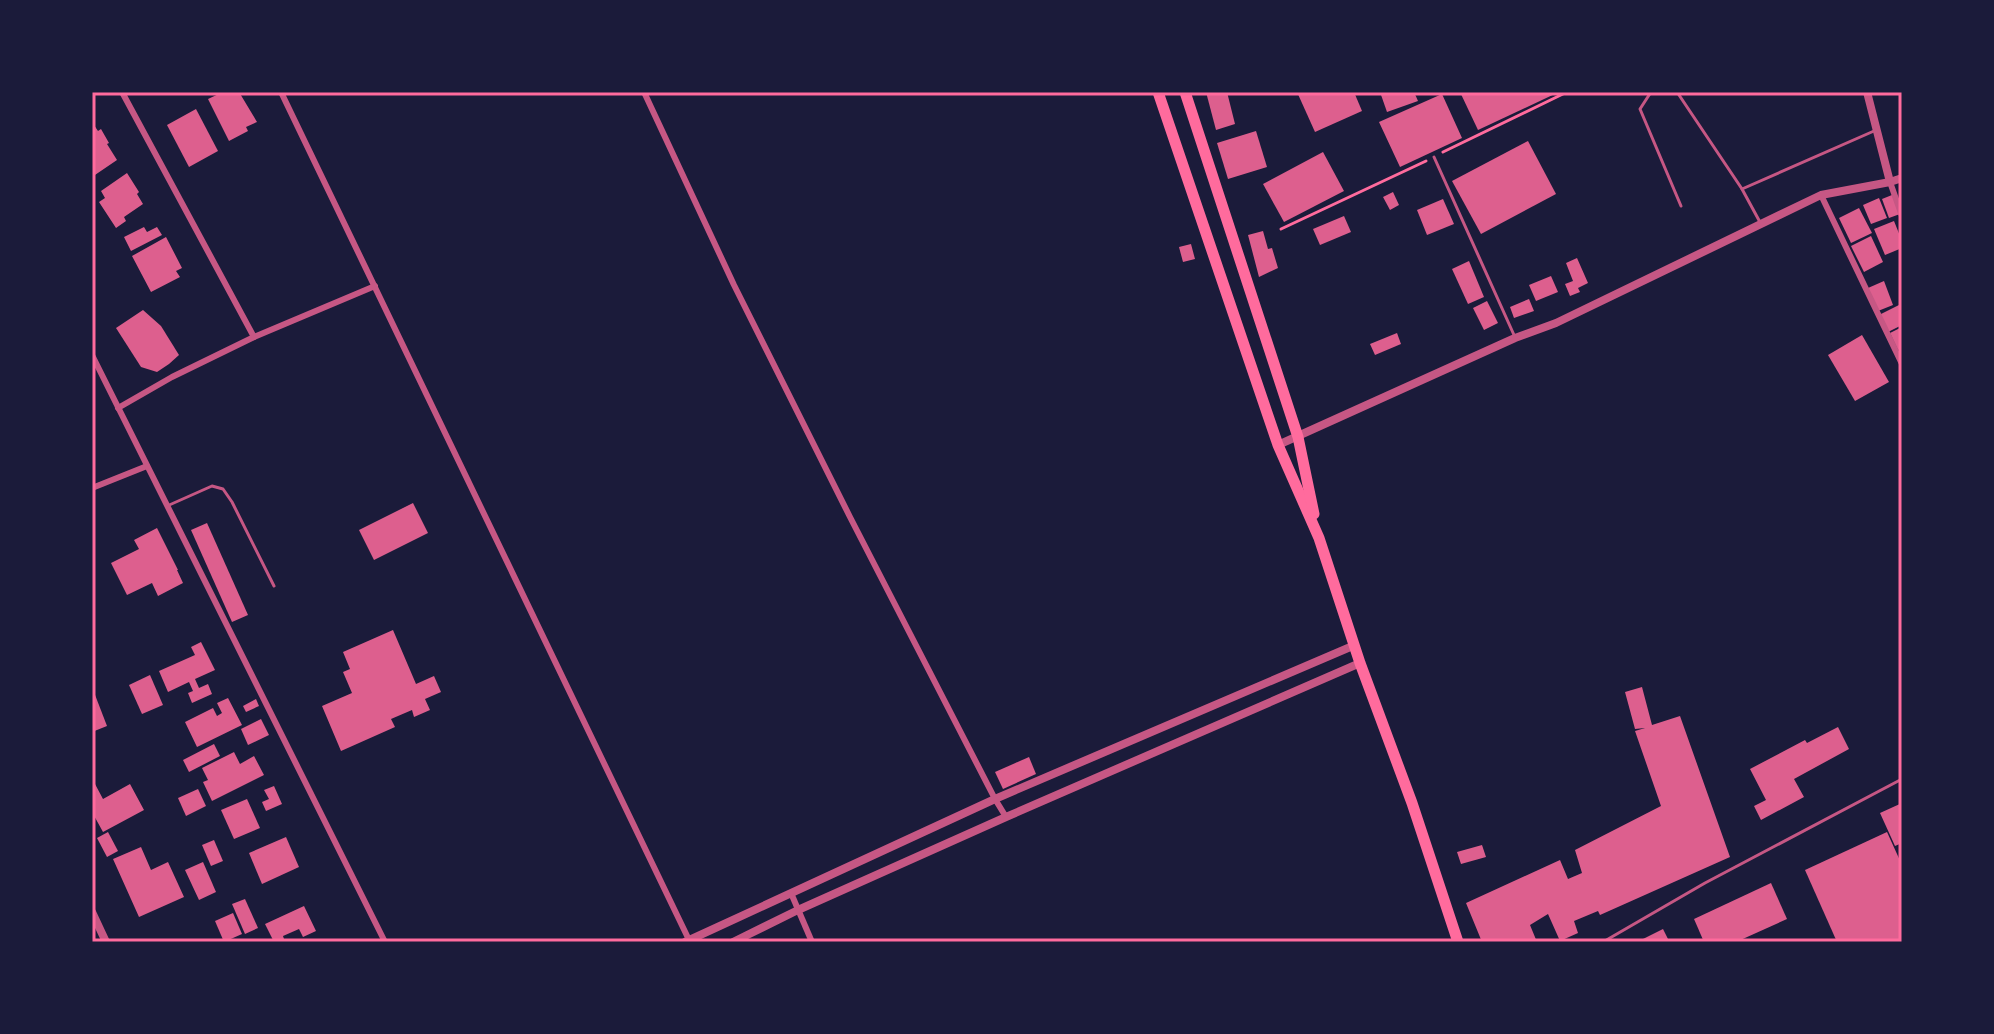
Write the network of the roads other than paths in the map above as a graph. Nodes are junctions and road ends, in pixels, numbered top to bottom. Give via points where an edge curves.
1 (122, 92) edge
2 (281, 92) edge
3 (644, 92) edge
4 (1158, 92) edge
5 (1185, 92) edge
6 (1651, 92) edge
7 (1677, 92) edge
8 (1867, 92) edge
9 (1877, 129) junction
10 (1434, 157) road end
11 (1902, 178) edge
12 (1890, 182) junction
13 (1742, 189) junction
14 (1821, 195) junction
15 (1681, 206) dead end
16 (1902, 216) edge
17 (1761, 224) junction
18 (375, 286) junction
19 (254, 337) junction
20 (1515, 338) junction
21 (92, 355) edge
22 (1902, 364) edge
23 (118, 408) junction
24 (1298, 437) junction
25 (1278, 445) junction
26 (147, 466) junction
27 (92, 488) edge
28 (167, 506) junction
29 (1319, 538) junction
30 (274, 586) dead end
31 (1355, 645) junction
32 (1360, 663) junction
33 (1902, 779) edge
34 (995, 799) junction
35 (1006, 817) junction
36 (791, 893) junction
37 (798, 910) junction
38 (92, 912) edge
39 (688, 941) edge
40 (106, 942) edge
41 (385, 942) edge
42 (733, 942) edge
43 (812, 942) edge
44 (1458, 942) edge
45 (1603, 942) edge

1 - 19 street
2 - 18 street
3 - 34 street via 748,312
4 - 25 highway
5 - 24 highway
6 - 15 lane via 1640,109
7 - 13 lane
8 - 9 street
9 - 12 street
9 - 13 lane
10 - 20 lane
11 - 12 street
12 - 14 street
12 - 16 street
13 - 17 lane
14 - 17 street
14 - 22 street
17 - 20 street
18 - 19 street
18 - 39 street
19 - 23 street
20 - 24 street
21 - 23 street
23 - 26 street
24 - 25 street
24 - 29 highway
25 - 29 highway
26 - 27 street
26 - 28 street
28 - 30 lane via 212,486 223,489
28 - 41 street
29 - 31 highway
31 - 32 highway
31 - 34 street
32 - 35 street
32 - 44 highway
33 - 45 lane
34 - 35 street
34 - 36 street
35 - 37 street
36 - 37 street
36 - 39 street
37 - 42 street
37 - 43 street
38 - 40 street

